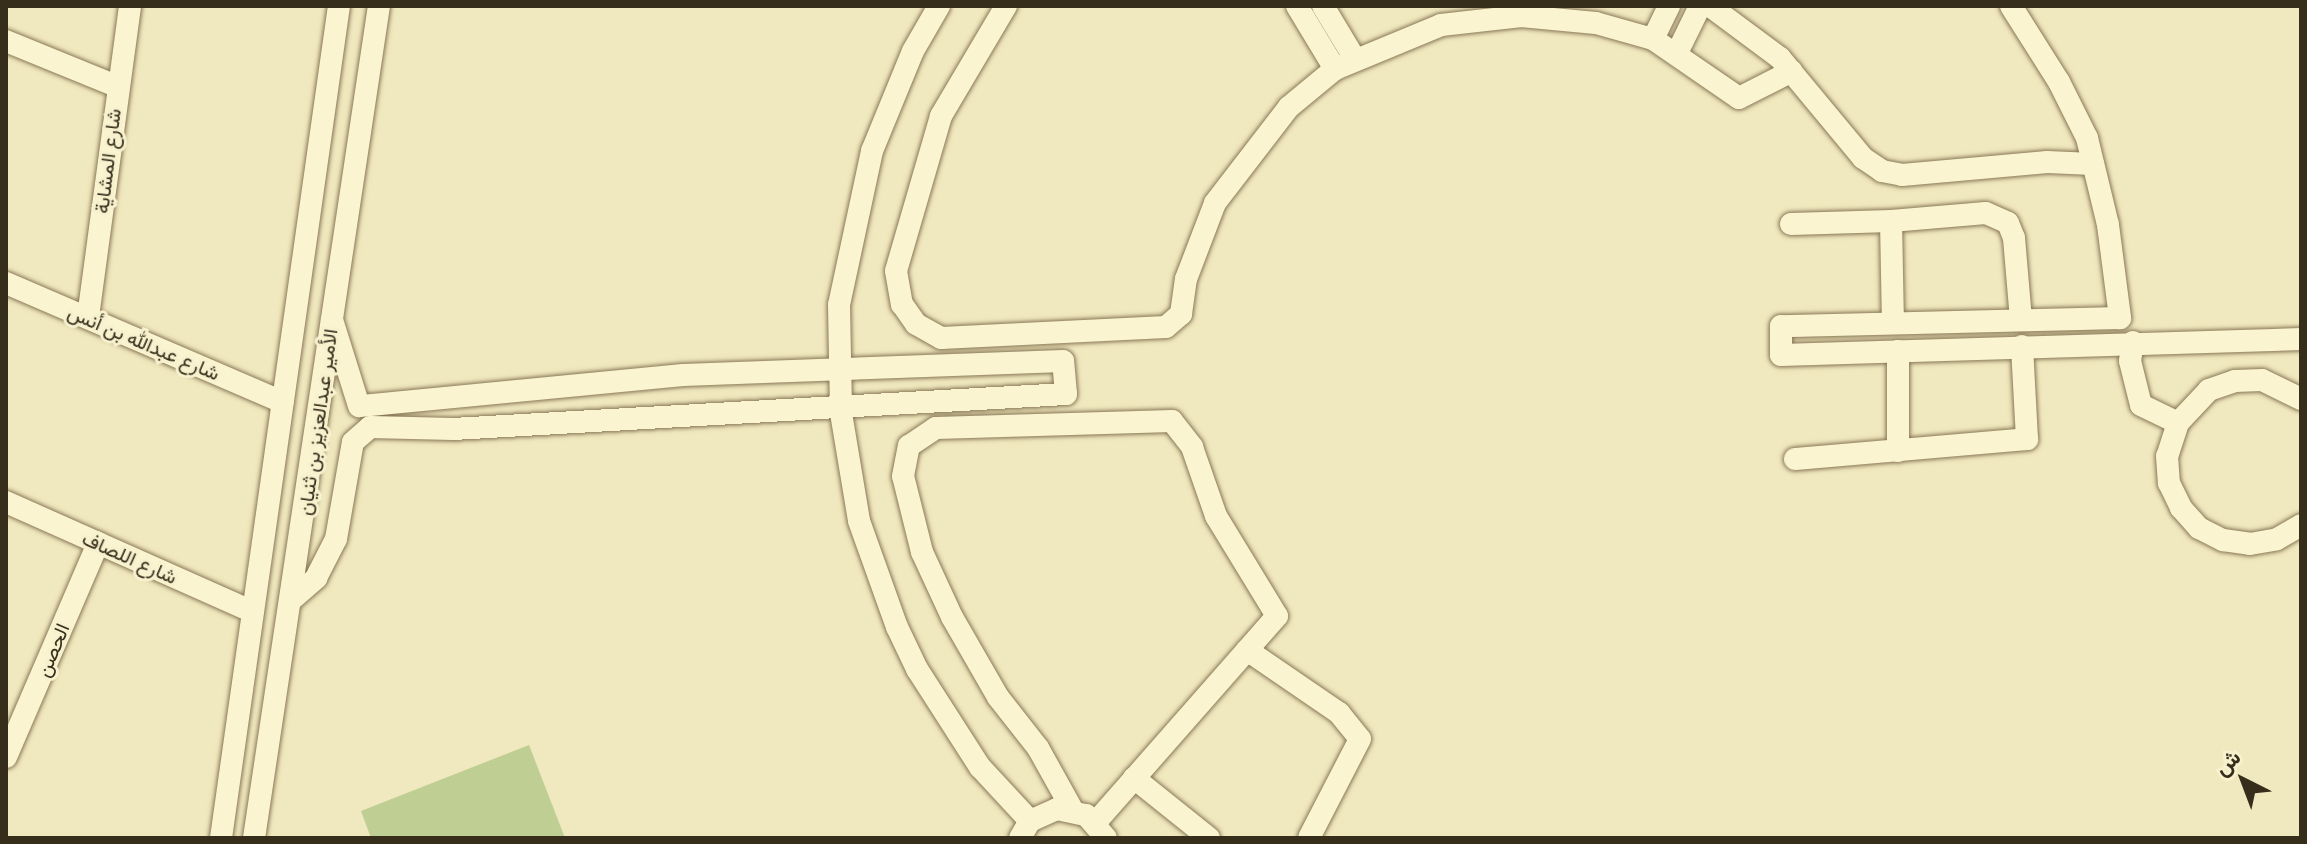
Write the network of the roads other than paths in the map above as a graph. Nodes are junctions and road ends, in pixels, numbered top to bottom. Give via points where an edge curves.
1 (130, 6) edge
2 (339, 6) edge
3 (379, 6) edge
4 (939, 6) edge
5 (1006, 6) edge
6 (1297, 6) edge
7 (1323, 6) edge
8 (1669, 6) edge
9 (1700, 6) edge
10 (1710, 6) edge
11 (2013, 12) edge
12 (1653, 39) junction
13 (6, 41) edge
14 (1677, 53) junction
15 (1345, 64) junction
16 (1792, 71) junction
17 (116, 86) junction
18 (2093, 164) junction
19 (1891, 221) junction
20 (1791, 224) dead end
21 (6, 283) edge
22 (88, 317) junction
23 (332, 320) junction
24 (2021, 320) junction
25 (1893, 323) junction
26 (2301, 339) edge
27 (2133, 342) junction
28 (2022, 346) junction
29 (1898, 351) junction
30 (838, 368) junction
31 (467, 395) junction
32 (2301, 399) edge
33 (282, 402) junction
34 (840, 407) junction
35 (2178, 423) junction
36 (463, 428) junction
37 (1898, 451) junction
38 (1795, 459) dead end
39 (6, 502) edge
40 (2301, 525) edge
41 (98, 543) junction
42 (290, 601) junction
43 (253, 612) junction
44 (1247, 650) junction
45 (6, 757) edge
46 (1134, 778) junction
47 (1072, 809) junction
48 (1025, 830) edge
49 (1101, 830) edge
50 (221, 838) edge
51 (254, 838) edge
52 (1209, 838) edge
53 (1309, 838) edge

1 - 17 street, شارع المشاية
2 - 33 street, الأمير عبدالعزيز بن ثنيان
3 - 23 street, الأمير عبدالعزيز بن ثنيان
4 - 30 street via 913,51 872,151 841,291
5 - 15 street via 941,116 896,271 902,304 916,324 941,338 1166,327 1181,314 1186,279 1215,203 1289,107
6 - 15 street
7 - 15 street
8 - 12 street
9 - 14 street
10 - 16 street
11 - 18 street via 2059,82 2087,138
12 - 14 street
12 - 15 street via 1596,23 1521,16 1441,25
13 - 17 street
14 - 16 street via 1739,98
16 - 18 street via 1863,158 1882,171 1902,175 2047,162
17 - 22 street, شارع المشاية
18 - 24 street via 2108,225 2120,318
19 - 20 street
19 - 24 street via 1986,213 2008,223
19 - 25 street
21 - 22 street, شارع عبدالله بن أنس
22 - 33 street, شارع عبدالله بن أنس
23 - 31 street via 359,406
23 - 42 street, الأمير عبدالعزيز بن ثنيان
24 - 25 street
25 - 29 street via 1781,326 1781,355
26 - 27 street
27 - 28 street
27 - 35 street via 2130,361 2141,405
28 - 29 street
28 - 37 street via 2027,439
29 - 37 street
30 - 31 street via 683,375
30 - 34 street
30 - 34 street via 1063,361 1066,394
31 - 36 street
32 - 35 street via 2262,380 2235,381 2209,390
33 - 43 street, الأمير عبدالعزيز بن ثنيان
34 - 36 street
34 - 48 street via 859,521 897,627 917,669
35 - 40 street via 2167,456 2169,483 2199,528 2223,540 2250,544 2277,539
36 - 42 street via 370,427 353,442 336,539 316,578
37 - 38 street
39 - 41 street, شارع اللصاف
41 - 43 street, شارع اللصاف
41 - 45 street, الحصن
42 - 51 street, الأمير عبدالعزيز بن ثنيان
43 - 50 street, الأمير عبدالعزيز بن ثنيان
44 - 46 street
44 - 47 street via 1277,616 1216,516 1192,447 1172,421 936,428 909,446 903,476 922,552 998,697 1038,748
44 - 53 street via 1339,713 1360,739
46 - 49 street
46 - 52 street
47 - 48 street via 1057,809
47 - 49 street

